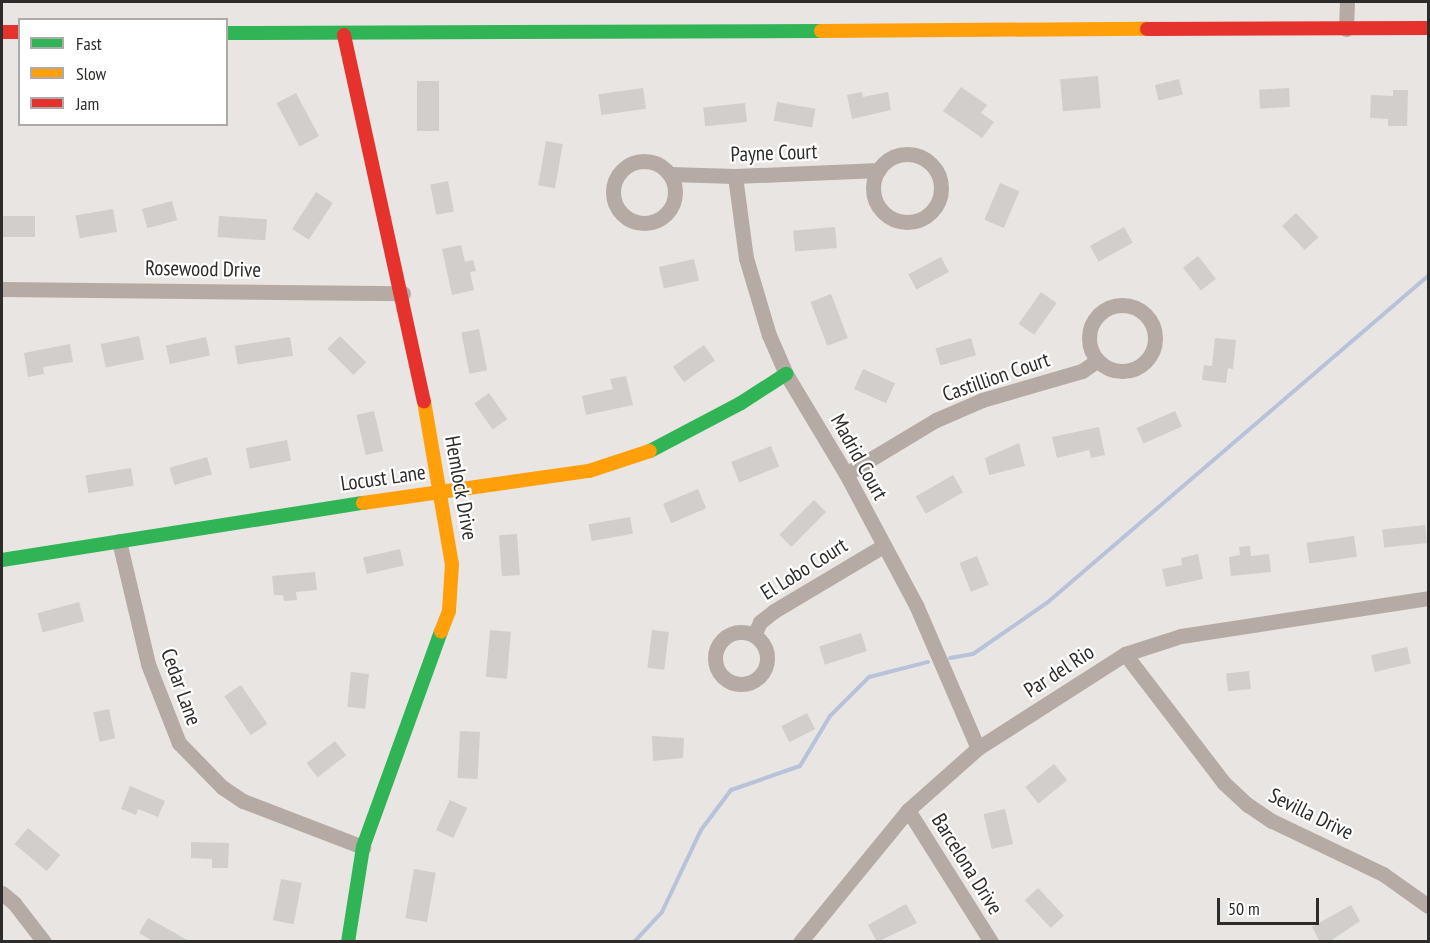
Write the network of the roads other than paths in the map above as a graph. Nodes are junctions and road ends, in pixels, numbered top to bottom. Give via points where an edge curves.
1 (1347, 2) edge
2 (1428, 28) edge
3 (1346, 29) junction
4 (2, 32) edge
5 (18, 32) edge
6 (228, 33) edge
7 (344, 35) junction
8 (879, 170) junction
9 (670, 174) junction
10 (735, 176) junction
11 (2, 289) edge
12 (403, 292) junction
13 (1098, 360) junction
14 (786, 374) junction
15 (846, 474) junction
16 (442, 490) junction
17 (119, 541) junction
18 (883, 546) junction
19 (2, 560) edge
20 (1428, 598) edge
21 (754, 635) dead end
22 (1125, 654) junction
23 (978, 748) junction
24 (908, 810) junction
25 (363, 847) junction
26 (2, 893) edge
27 (1428, 906) edge
28 (44, 942) edge
29 (348, 942) edge
30 (800, 942) edge
31 (991, 942) edge

1 - 3 street
2 - 3 street
3 - 7 street
4 - 5 street
6 - 7 street
7 - 12 street, Hemlock Drive
8 - 8 street, Payne Court via 874,194 880,208 893,219 917,221 936,206 941,182 929,162 906,154 891,159
8 - 10 street, Payne Court
9 - 9 street, Payne Court via 650,161 627,165 613,184 616,208 636,222 660,218 674,198
9 - 10 street, Payne Court
10 - 14 street, Madrid Court via 752,285
11 - 12 street, Rosewood Drive
12 - 16 street, Hemlock Drive
13 - 13 street via 1089,337 1098,315 1112,307 1128,305 1148,317 1155,339 1146,360 1133,368 1118,370
13 - 15 street, Castillion Court via 1082,371 982,400 936,420
14 - 15 street, Madrid Court
14 - 16 street, Locust Lane via 741,403 617,464
15 - 18 street, Madrid Court
16 - 17 street, Locust Lane
16 - 25 street, Hemlock Drive via 452,564 449,612
17 - 19 street, Locust Lane
17 - 25 street, Cedar Lane via 148,663 178,743 222,787 243,801
18 - 21 street, El Lobo Court via 774,611 760,622
18 - 23 street, Madrid Court via 916,605
20 - 22 street, Par del Rio via 1181,636
22 - 23 street, Par del Rio
22 - 27 street, Sevilla Drive via 1224,783 1248,805 1272,821 1383,874
23 - 24 street, Par del Rio
24 - 30 street, Par del Rio
24 - 31 street, Barcelona Drive
25 - 29 street, Hemlock Drive
26 - 28 street

